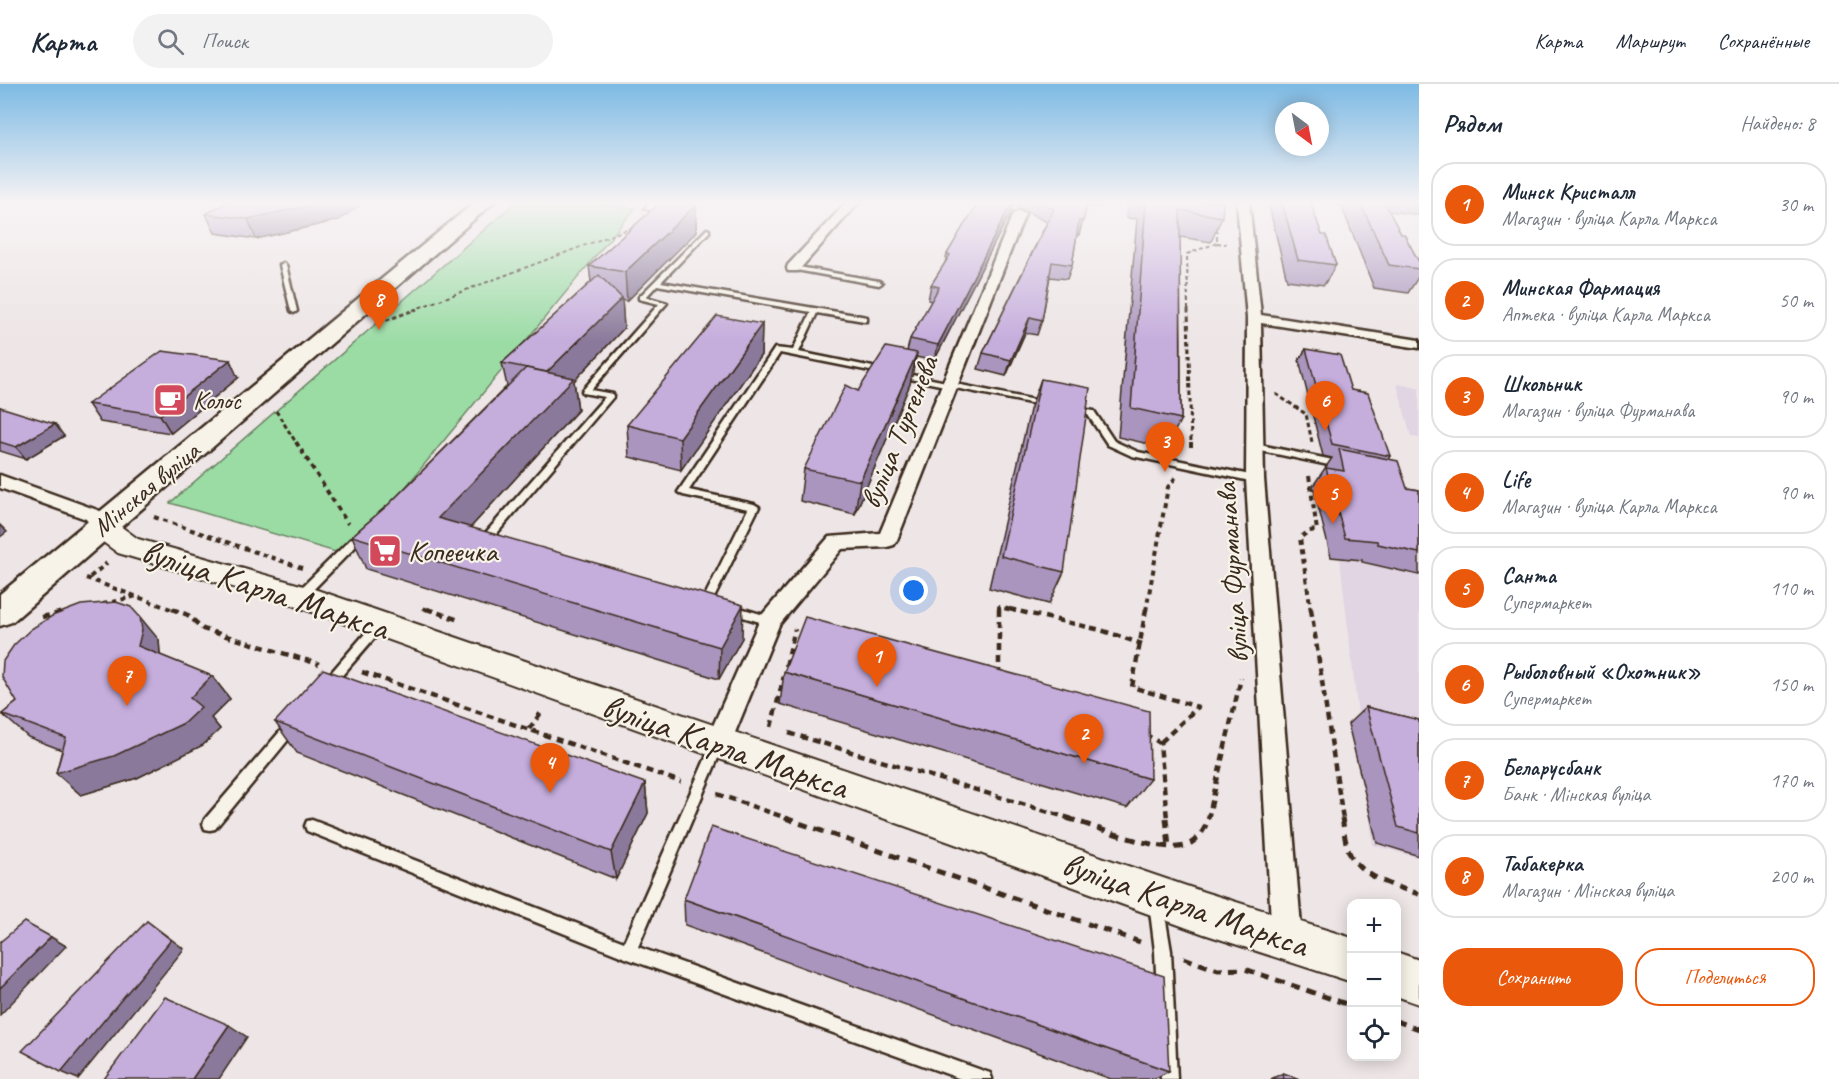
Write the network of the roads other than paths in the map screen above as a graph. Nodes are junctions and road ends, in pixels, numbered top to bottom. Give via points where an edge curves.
1 (431, 248) edge
2 (690, 248) edge
3 (812, 248) edge
4 (1005, 248) edge
5 (1247, 248) edge
6 (284, 265) dead end
7 (794, 268) joint
8 (657, 283) junction
9 (879, 283) dead end
10 (814, 310) junction
11 (294, 311) dead end
12 (1254, 318) junction
13 (864, 319) dead end
14 (1419, 344) edge
15 (795, 353) junction
16 (949, 384) junction
17 (1255, 447) junction
18 (1353, 468) edge
19 (1255, 479) junction
20 (0, 481) edge
21 (102, 527) junction
22 (357, 539) edge
23 (508, 545) edge
24 (311, 586) junction
25 (696, 599) edge
26 (707, 602) junction
27 (0, 613) edge
28 (770, 621) junction
29 (379, 625) junction
30 (318, 696) edge
31 (302, 714) edge
32 (724, 729) junction
33 (210, 824) dead end
34 (312, 826) dead end
35 (1155, 896) junction
36 (1287, 939) junction
37 (628, 951) junction
38 (1347, 958) edge
39 (1401, 977) edge
40 (1419, 982) edge
41 (984, 1079) edge
42 (1169, 1079) edge

1 - 21 main road, Мінская вуліца
2 - 8 lane
3 - 7 street
4 - 16 street, вуліца Тургенева
5 - 12 street, вуліца Фурманава
6 - 11 lane
7 - 9 lane
8 - 10 lane
8 - 23 lane via 641,298 663,303 586,391 610,396 486,539
10 - 13 lane
10 - 15 lane
12 - 14 street
12 - 17 street, вуліца Фурманава
15 - 16 lane
15 - 26 lane via 778,350 683,492 754,507
16 - 19 lane via 1091,413 1111,443 1135,454
16 - 28 street, вуліца Тургенева via 887,540 836,542
17 - 18 lane
17 - 19 street, вуліца Фурманава
19 - 36 street, вуліца Фурманава
20 - 21 street via 93,515
21 - 24 main road, вуліца Карла Маркса via 128,546
21 - 27 main road, Мінская вуліца
22 - 24 lane
24 - 29 main road, вуліца Карла Маркса
25 - 26 lane
26 - 28 lane
28 - 32 street, вуліца Тургенева
29 - 30 lane
29 - 32 main road, вуліца Карла Маркса
31 - 33 lane
32 - 35 main road, вуліца Карла Маркса
32 - 37 lane
34 - 37 lane
35 - 36 main road, вуліца Карла Маркса
35 - 42 lane via 1163,951
36 - 38 main road, вуліца Карла Маркса
37 - 41 lane
39 - 40 main road

